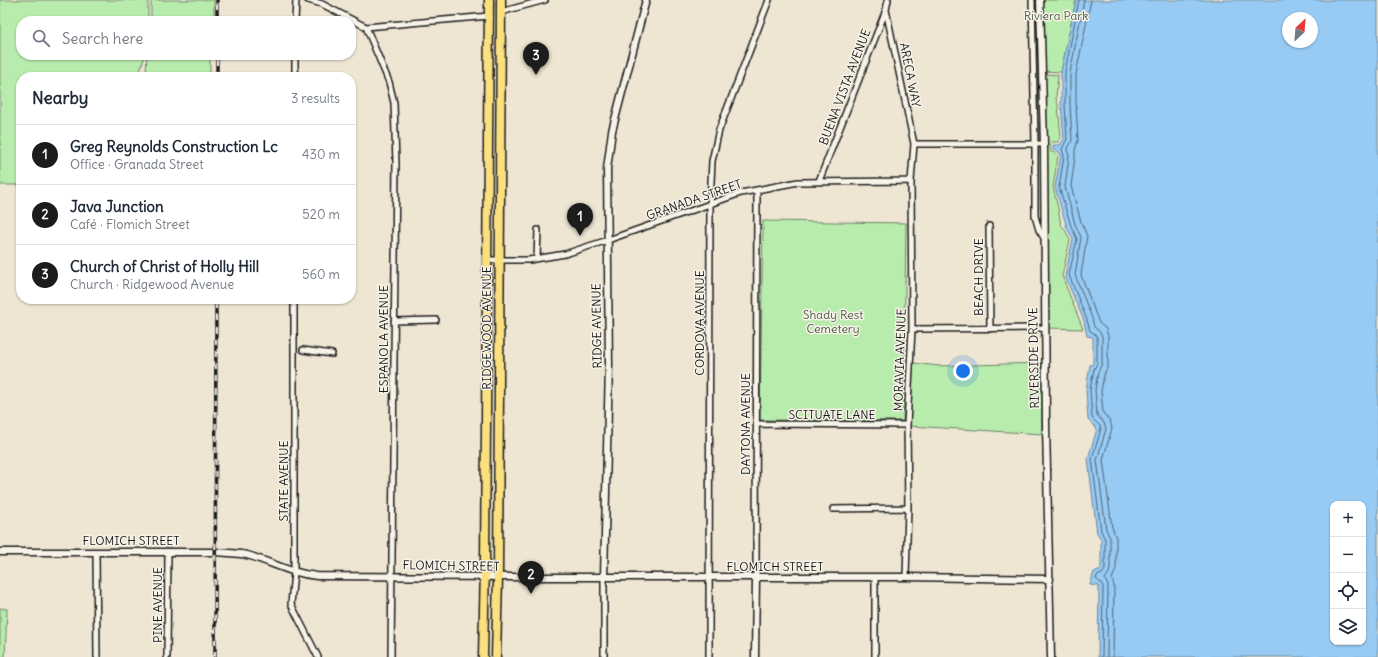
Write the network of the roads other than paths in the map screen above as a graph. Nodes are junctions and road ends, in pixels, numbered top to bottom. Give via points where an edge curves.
1 (296, 0) edge
2 (308, 0) edge
3 (489, 0) edge
4 (501, 0) edge
5 (545, 0) edge
6 (646, 0) edge
7 (769, 0) edge
8 (888, 0) edge
9 (1032, 0) edge
10 (1040, 0) edge
11 (886, 10) junction
12 (501, 12) junction
13 (295, 16) edge
14 (345, 16) edge
15 (488, 16) junction
16 (356, 22) edge
17 (366, 27) junction
18 (295, 60) edge
19 (295, 72) edge
20 (914, 144) junction
21 (1035, 144) junction
22 (1044, 144) junction
23 (819, 181) junction
24 (911, 181) junction
25 (757, 190) junction
26 (710, 203) junction
27 (989, 226) dead end
28 (538, 230) dead end
29 (1044, 238) junction
30 (608, 240) junction
31 (537, 258) junction
32 (487, 260) junction
33 (500, 260) junction
34 (294, 304) edge
35 (436, 320) dead end
36 (394, 321) junction
37 (1044, 328) junction
38 (912, 329) junction
39 (990, 329) junction
40 (303, 350) dead end
41 (332, 354) dead end
42 (757, 424) junction
43 (907, 425) junction
44 (908, 508) junction
45 (833, 509) dead end
46 (0, 552) edge
47 (96, 552) junction
48 (168, 553) junction
49 (294, 572) junction
50 (391, 576) junction
51 (485, 577) junction
52 (498, 577) junction
53 (604, 577) junction
54 (906, 577) junction
55 (710, 578) junction
56 (756, 578) junction
57 (875, 578) junction
58 (1050, 579) junction
59 (97, 657) edge
60 (167, 657) edge
61 (318, 657) edge
62 (391, 657) edge
63 (483, 657) edge
64 (496, 657) edge
65 (604, 657) edge
66 (709, 657) edge
67 (755, 657) edge
68 (875, 657) edge
69 (1051, 657) edge

1 - 13 street
2 - 14 street
3 - 15 main road, RIDGEWOOD AVENUE
4 - 12 main road, RIDGEWOOD AVENUE
5 - 12 street
6 - 30 street, RIDGE AVENUE via 612,131 608,169
7 - 26 street, CORDOVA AVENUE via 719,130 712,161
8 - 11 street, BUENA VISTA AVENUE
9 - 21 street
10 - 22 street, RIVERSIDE DRIVE
11 - 20 street, ARECA WAY
11 - 23 street, BUENA VISTA AVENUE
12 - 33 main road, RIDGEWOOD AVENUE
15 - 17 street
15 - 32 main road, RIDGEWOOD AVENUE
16 - 17 street
17 - 36 street, ESPANOLA AVENUE via 389,82 394,103
18 - 19 street
20 - 21 street
20 - 24 street, MORAVIA AVENUE
21 - 22 street
21 - 29 street via 1035,216
22 - 29 street, RIVERSIDE DRIVE
23 - 24 street, GRANADA STREET
23 - 25 street, GRANADA STREET via 798,182
24 - 38 street, MORAVIA AVENUE
25 - 26 street, GRANADA STREET
25 - 42 street, DAYTONA AVENUE
26 - 30 street, GRANADA STREET
26 - 55 street, CORDOVA AVENUE
27 - 39 street, BEACH DRIVE
28 - 31 street
29 - 37 street, RIVERSIDE DRIVE
30 - 31 street, GRANADA STREET via 565,254
30 - 53 street, RIDGE AVENUE via 609,365
31 - 33 street, GRANADA STREET
32 - 33 street, GRANADA STREET
32 - 51 main road, RIDGEWOOD AVENUE
33 - 52 main road, RIDGEWOOD AVENUE
34 - 49 street, STATE AVENUE
35 - 36 street
36 - 50 street, ESPANOLA AVENUE
37 - 39 street
37 - 58 street, RIVERSIDE DRIVE
38 - 39 street
38 - 43 street, MORAVIA AVENUE
40 - 41 street
42 - 43 street, SCITUATE LANE
42 - 56 street, DAYTONA AVENUE
43 - 44 street, MORAVIA AVENUE
44 - 45 street
44 - 54 street, MORAVIA AVENUE
46 - 47 street, FLOMICH STREET
47 - 48 street, FLOMICH STREET
47 - 59 street
48 - 49 street, FLOMICH STREET via 216,552 245,555
48 - 60 street, PINE AVENUE
49 - 50 street, FLOMICH STREET via 317,576
49 - 61 street, STATE AVENUE via 291,604
50 - 51 street, FLOMICH STREET
50 - 62 street, ESPANOLA AVENUE
51 - 52 street, FLOMICH STREET
51 - 63 main road, RIDGEWOOD AVENUE
52 - 53 street, FLOMICH STREET
52 - 64 main road, RIDGEWOOD AVENUE
53 - 55 street, FLOMICH STREET
53 - 65 street, RIDGE AVENUE
54 - 57 street, FLOMICH STREET
54 - 58 street, FLOMICH STREET
55 - 56 street, FLOMICH STREET
55 - 66 street, CORDOVA AVENUE
56 - 57 street, FLOMICH STREET
56 - 67 street, DAYTONA AVENUE
57 - 68 street
58 - 69 street, RIVERSIDE DRIVE

